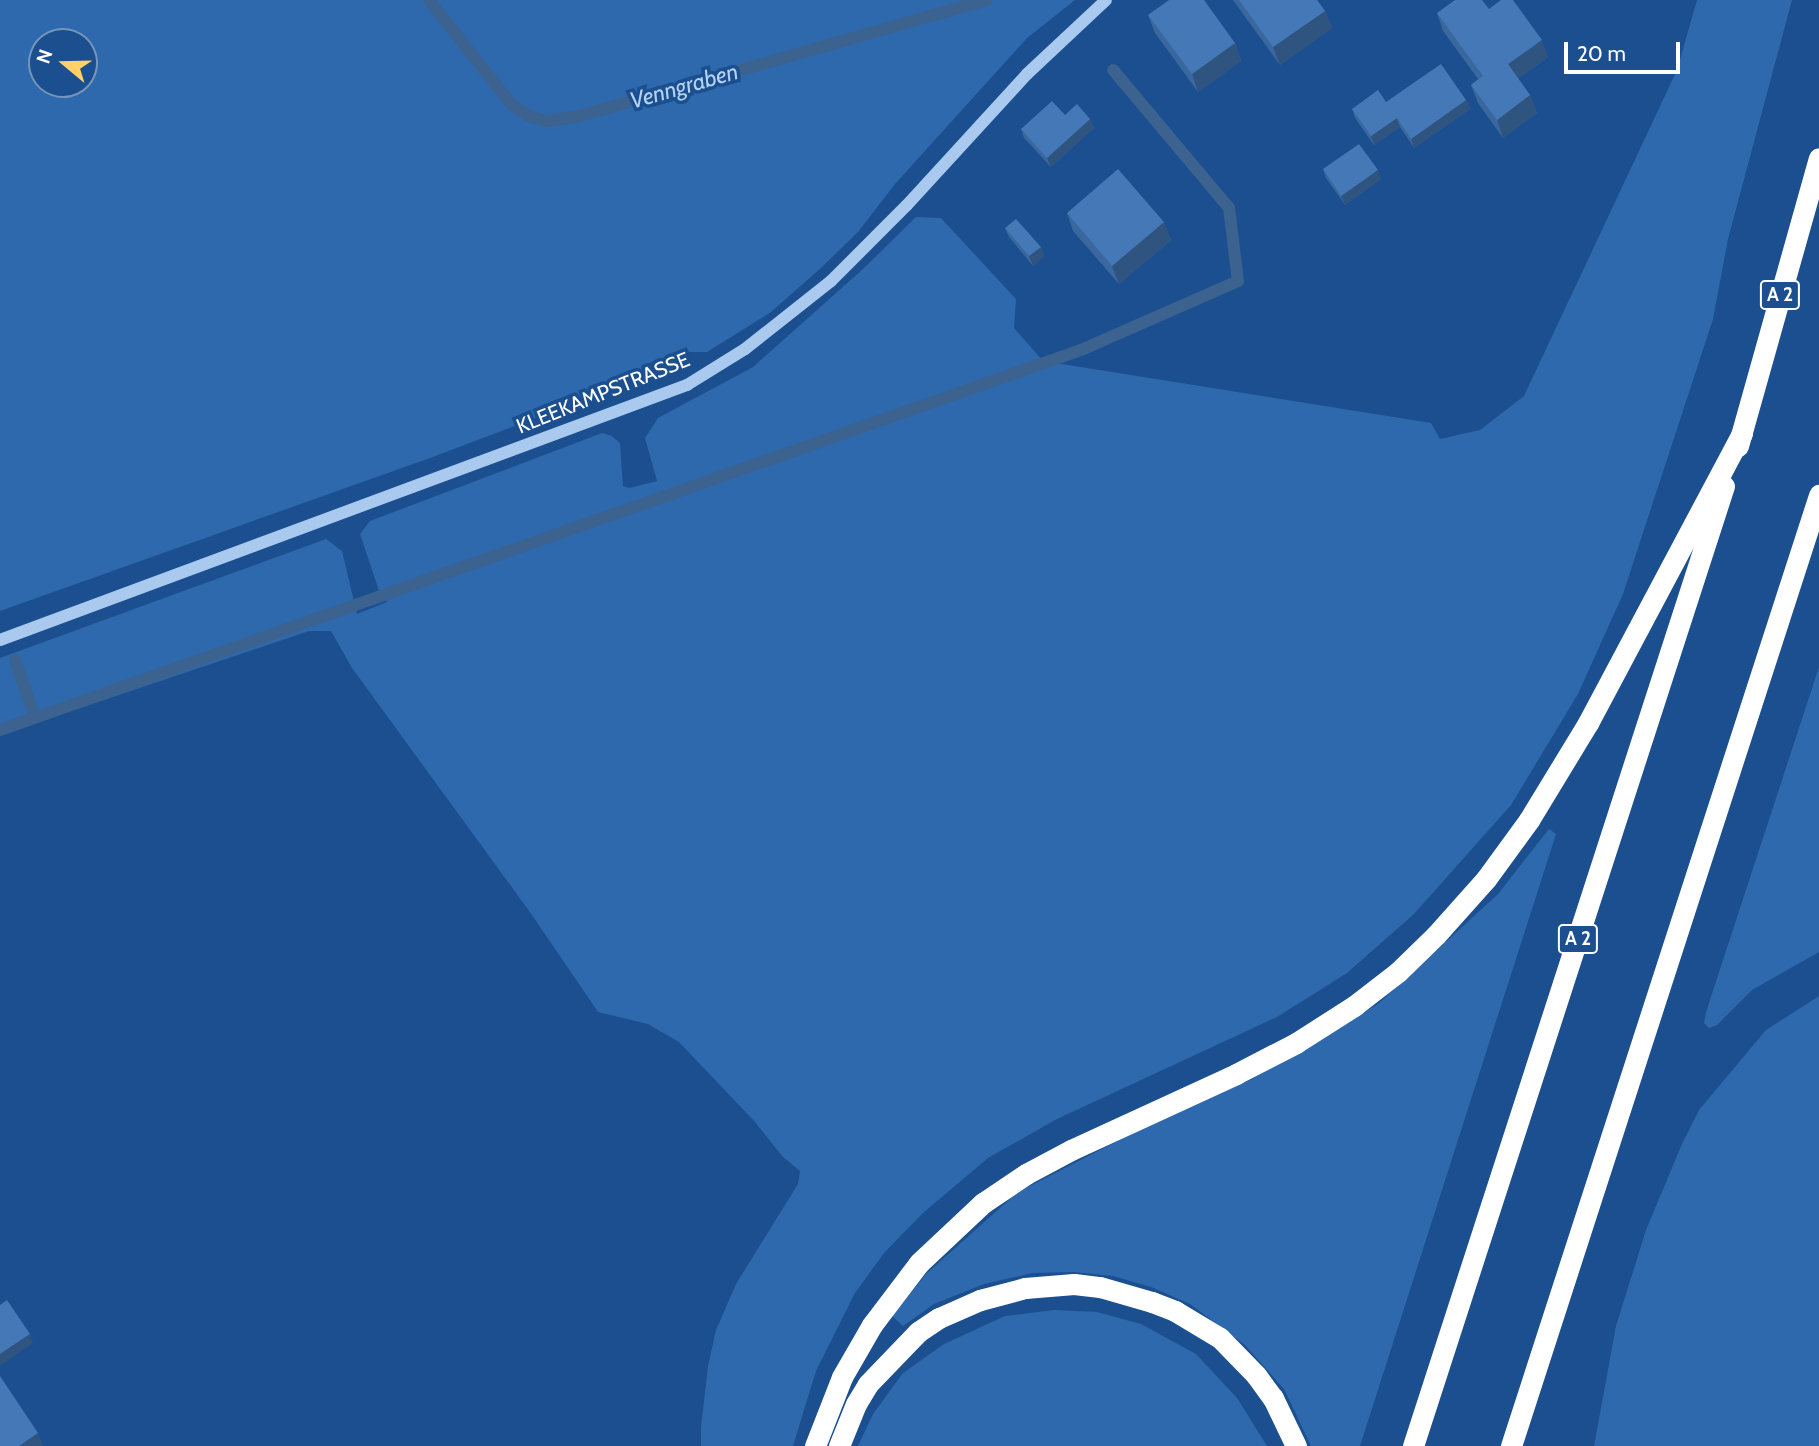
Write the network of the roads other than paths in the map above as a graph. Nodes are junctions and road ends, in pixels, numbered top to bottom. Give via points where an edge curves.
1 (1106, 0) edge
2 (1819, 158) edge
3 (1742, 433) junction
4 (1819, 495) edge
5 (0, 640) edge
6 (815, 1446) edge
7 (839, 1446) edge
8 (1296, 1446) edge
9 (1413, 1446) edge
10 (1511, 1446) edge

1 - 5 street, KLEEKAMPSTRASSE via 1027,75 831,281 745,349 687,385
2 - 3 highway, A 2
3 - 6 highway via 1581,734 1529,820 1486,879 1436,935 1365,998 1296,1043 1071,1150 984,1203 919,1263 879,1314 842,1377
3 - 9 highway, A 2
4 - 10 highway
7 - 8 highway via 868,1384 918,1332 980,1300 1025,1288 1074,1284 1152,1301 1220,1338 1273,1398

